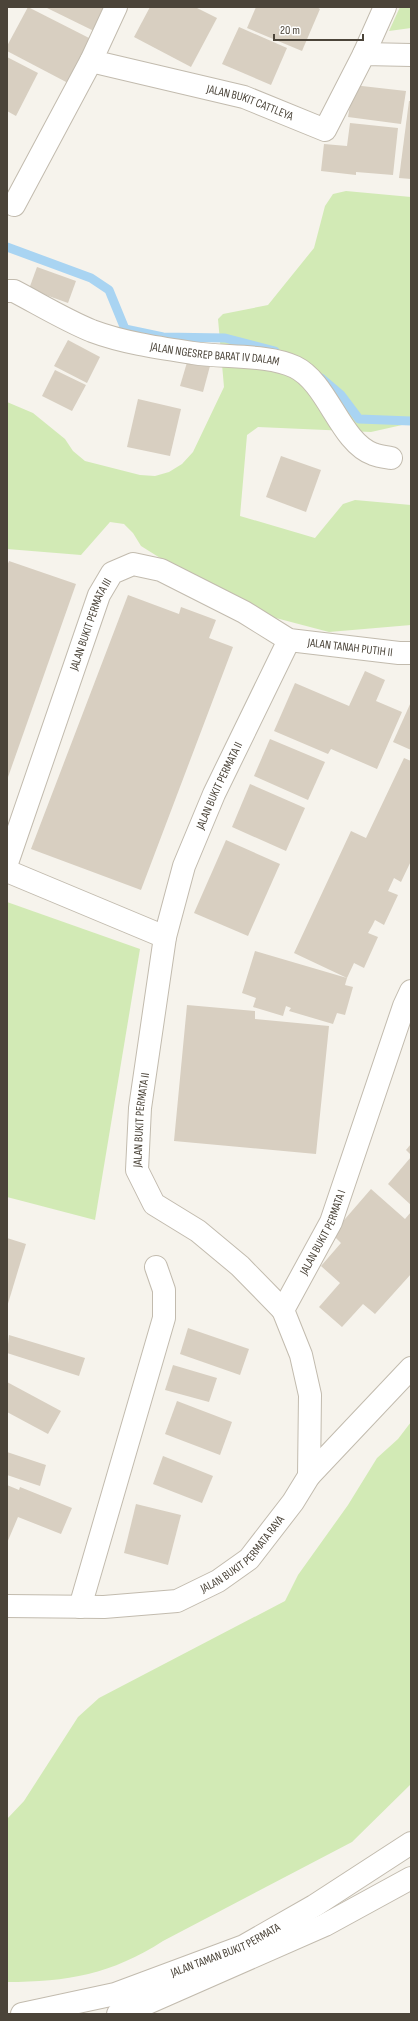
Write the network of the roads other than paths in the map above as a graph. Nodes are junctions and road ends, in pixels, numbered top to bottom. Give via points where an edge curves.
1 (116, 7) edge
2 (385, 7) edge
3 (364, 54) junction
4 (411, 55) edge
5 (91, 61) junction
6 (14, 205) dead end
7 (7, 291) edge
8 (391, 458) dead end
9 (289, 640) junction
10 (411, 653) edge
11 (7, 863) edge
12 (7, 871) edge
13 (165, 937) junction
14 (411, 991) edge
15 (156, 1267) dead end
16 (283, 1310) junction
17 (411, 1368) edge
18 (309, 1476) junction
19 (7, 1606) edge
20 (80, 1607) junction
21 (411, 1843) edge
22 (411, 1878) edge
23 (314, 1906) junction
24 (325, 1924) junction
25 (22, 2014) edge
26 (118, 2014) edge

1 - 5 street
2 - 3 street, JALAN BUKIT CATTLEYA
3 - 4 street
3 - 5 street, JALAN BUKIT CATTLEYA via 326,130 244,97
5 - 6 street
7 - 8 street, JALAN NGESREP BARAT IV DALAM via 14,291 93,331 122,339 212,356 278,361 297,367 312,379 359,445 372,454
9 - 10 street, JALAN TANAH PUTIH II
9 - 11 street, JALAN BUKIT PERMATA III via 244,612 161,570 133,564 112,573 99,595
9 - 13 street, JALAN BUKIT PERMATA II via 198,829 184,866
12 - 13 street
13 - 16 street, JALAN BUKIT PERMATA II via 140,1108 138,1170 154,1204 198,1231 240,1266
14 - 16 street, JALAN BUKIT PERMATA I via 331,1222
15 - 20 street via 164,1290 164,1318
16 - 18 street via 301,1355 310,1395
17 - 18 street, JALAN BUKIT PERMATA RAYA
18 - 20 street, JALAN BUKIT PERMATA RAYA via 294,1502 249,1559 218,1582 178,1601
19 - 20 street, JALAN BUKIT PERMATA RAYA
21 - 23 street, JALAN TAMAN BUKIT PERMATA
22 - 24 street, JALAN TAMAN BUKIT PERMATA
23 - 24 street
23 - 25 street, JALAN TAMAN BUKIT PERMATA via 244,1946 123,1991
24 - 26 street, JALAN TAMAN BUKIT PERMATA

